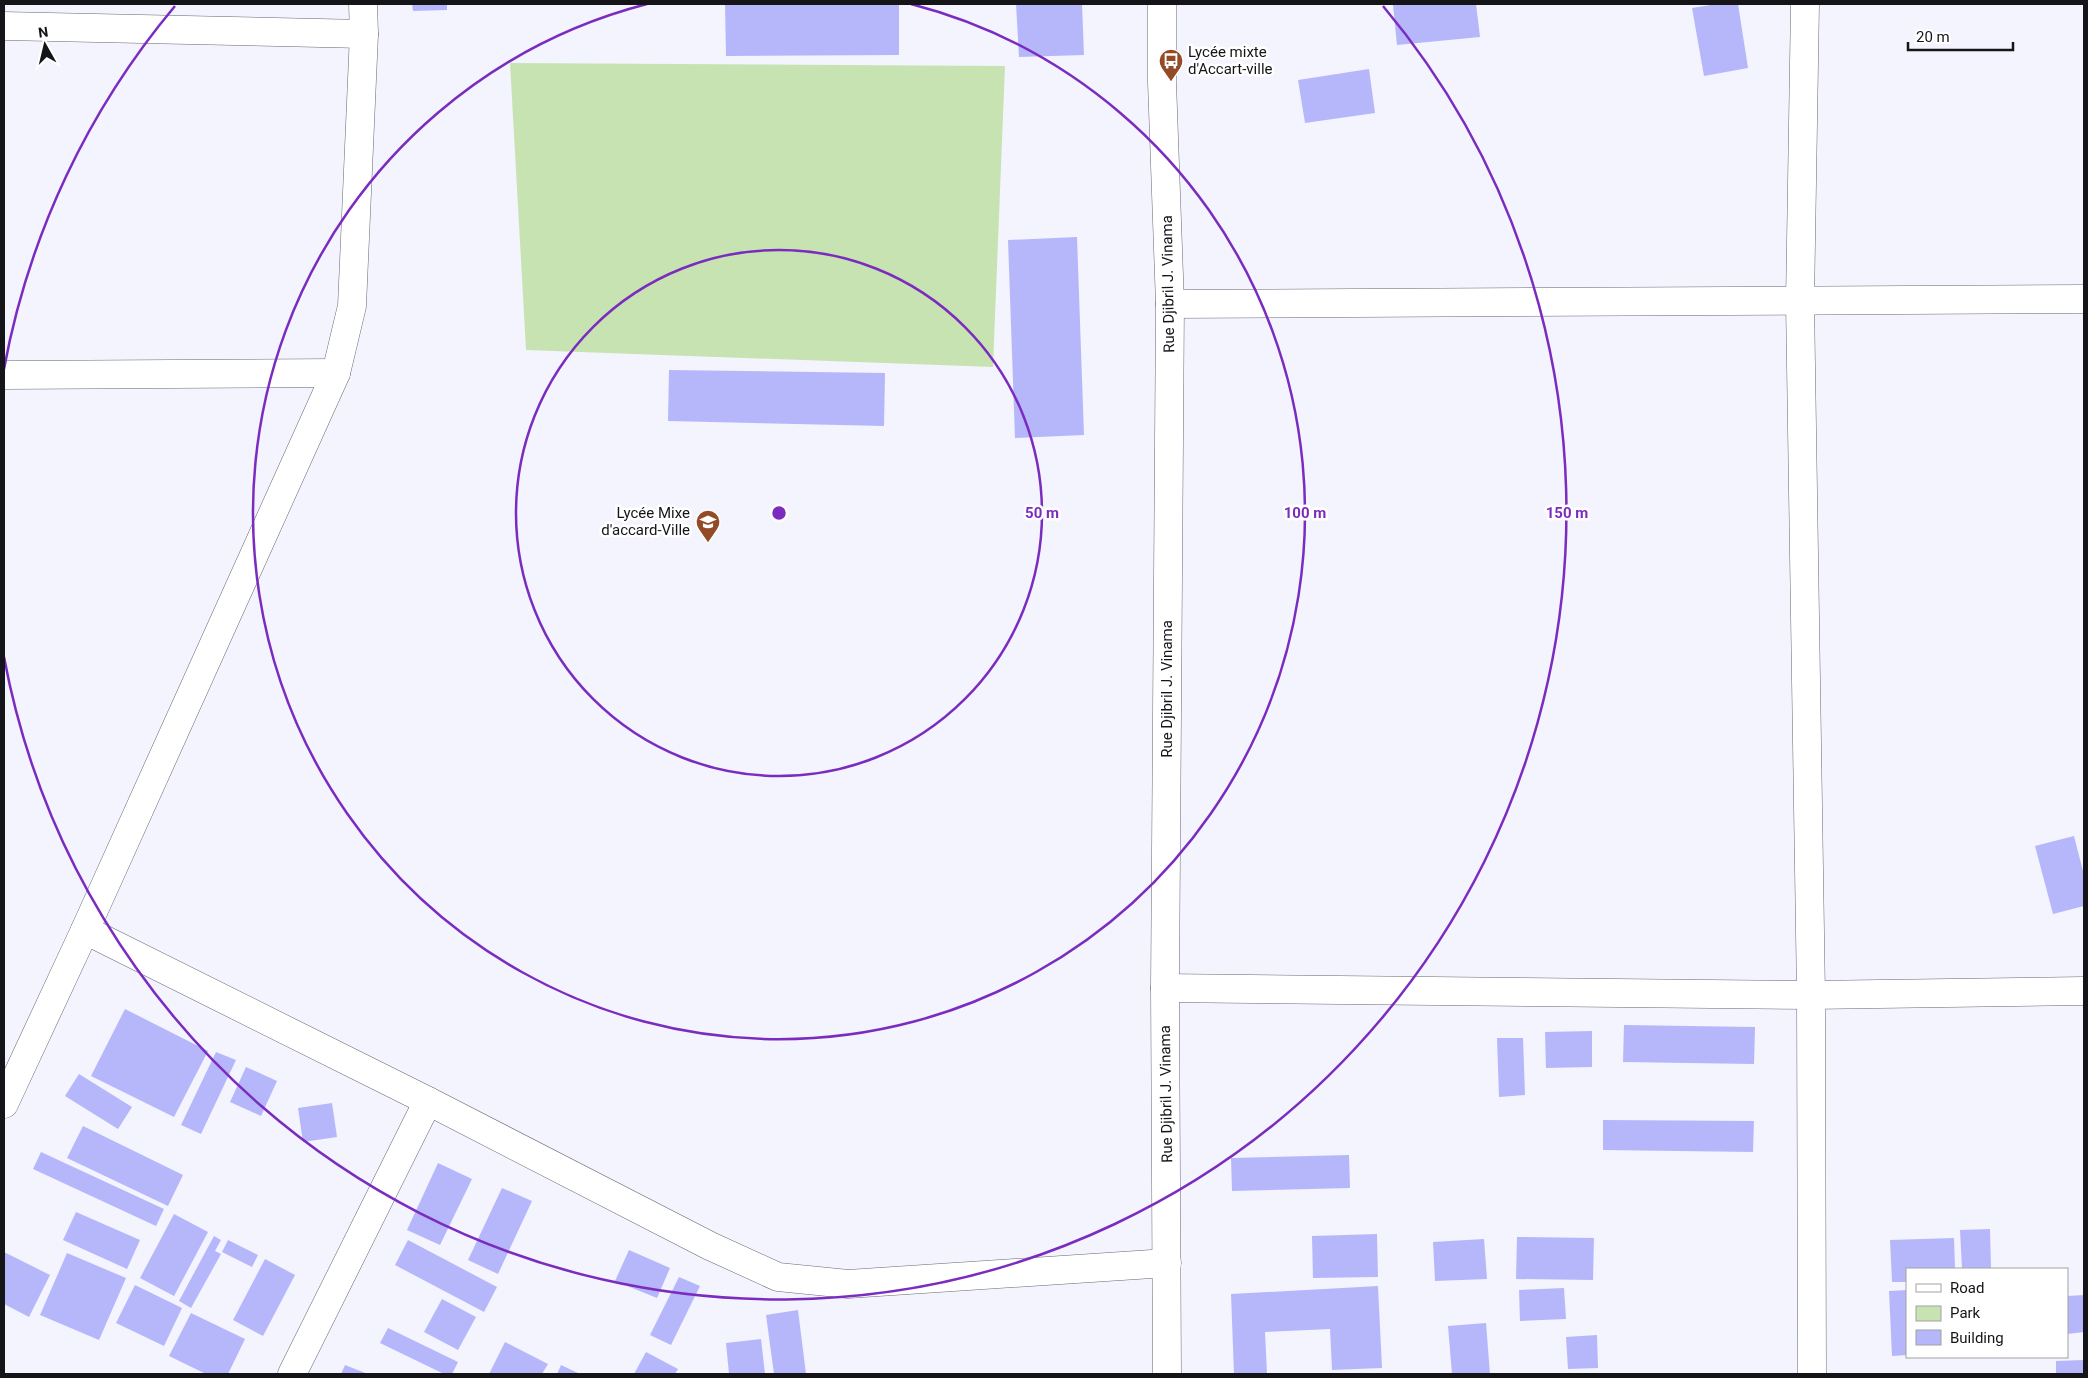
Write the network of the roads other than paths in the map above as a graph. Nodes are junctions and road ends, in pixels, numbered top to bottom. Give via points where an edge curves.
1 (363, 4) edge
2 (1162, 4) edge
3 (1805, 4) edge
4 (4, 26) edge
5 (364, 34) junction
6 (2084, 299) edge
7 (1800, 302) junction
8 (1170, 304) junction
9 (336, 373) junction
10 (4, 375) edge
11 (85, 930) junction
12 (1164, 988) junction
13 (2084, 991) edge
14 (1811, 995) junction
15 (428, 1101) junction
16 (4, 1104) edge
17 (1167, 1262) junction
18 (292, 1374) edge
19 (1167, 1374) edge
20 (1812, 1374) edge

1 - 5 street
2 - 8 street, Rue Djibril J. Vinama
3 - 7 street
4 - 5 street
5 - 9 street via 352,306
6 - 7 street
7 - 8 street
7 - 14 street
8 - 12 street, Rue Djibril J. Vinama
9 - 10 street
9 - 11 street
11 - 15 street
11 - 16 street
12 - 14 street
12 - 17 street, Rue Djibril J. Vinama
13 - 14 street
14 - 20 street
15 - 17 street via 710,1246 778,1277 848,1284
15 - 18 street
17 - 19 street, Rue Djibril J. Vinama

